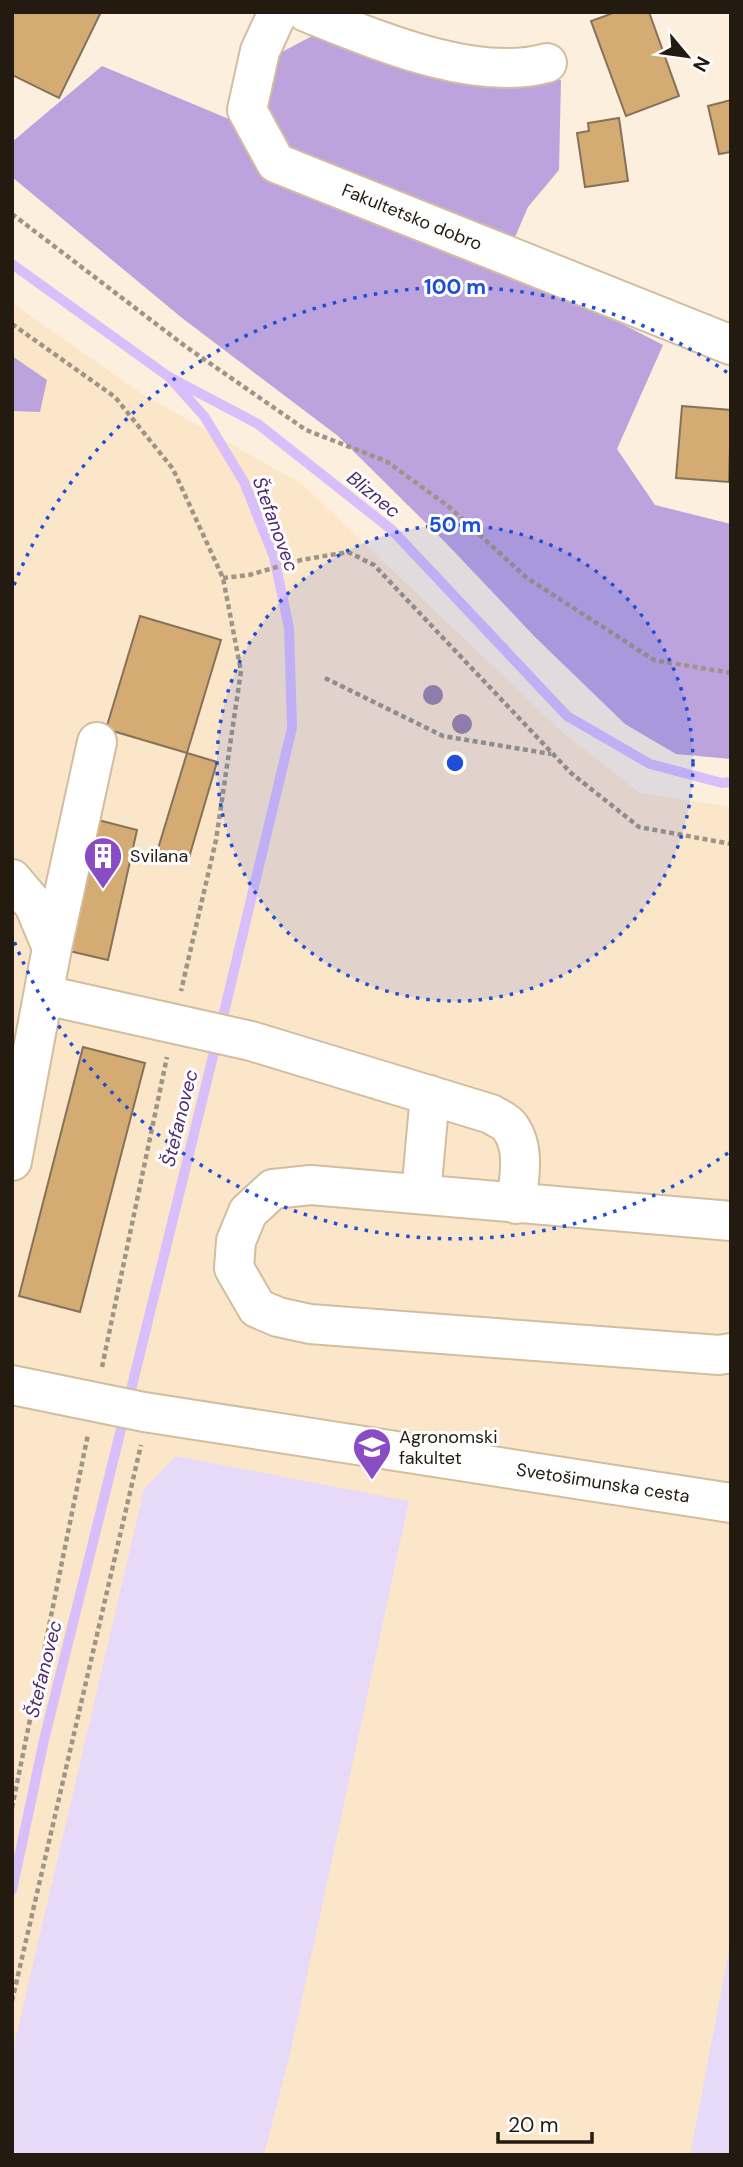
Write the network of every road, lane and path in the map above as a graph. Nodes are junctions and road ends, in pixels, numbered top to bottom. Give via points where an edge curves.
1 (278, 12) edge
2 (306, 12) edge
3 (547, 63) dead end
4 (12, 214) edge
5 (12, 324) edge
6 (715, 339) edge
7 (223, 579) junction
8 (731, 673) edge
9 (325, 678) dead end
10 (97, 742) dead end
11 (553, 754) junction
12 (731, 844) edge
13 (12, 879) edge
14 (52, 948) junction
15 (45, 995) junction
16 (179, 1025) junction
17 (430, 1096) junction
18 (12, 1161) edge
19 (421, 1194) junction
20 (516, 1204) junction
21 (731, 1221) edge
22 (731, 1353) edge
23 (12, 1385) edge
24 (134, 1418) junction
25 (731, 1503) edge
26 (12, 2001) edge

1 - 6 street, Fakultetsko dobro via 260,51 247,110 276,163
2 - 3 street via 405,51 472,64 529,68
4 - 8 path via 185,346 306,429 386,461 448,506 527,578 654,660
5 - 7 path via 115,397 173,469
7 - 11 path via 348,552 374,565
7 - 16 path via 242,671 216,840
9 - 11 path via 443,736
10 - 14 street
11 - 12 path via 639,827
13 - 14 street via 34,905
14 - 15 street
15 - 16 street
15 - 18 street
16 - 17 street via 251,1041
17 - 19 street
17 - 20 street via 491,1114 509,1125 521,1164
19 - 20 street
19 - 22 street via 311,1185 273,1189 248,1212 236,1241 234,1268 257,1308 310,1325
20 - 21 street
23 - 24 street, Svetošimunska cesta
24 - 25 street, Svetošimunska cesta
24 - 26 path

